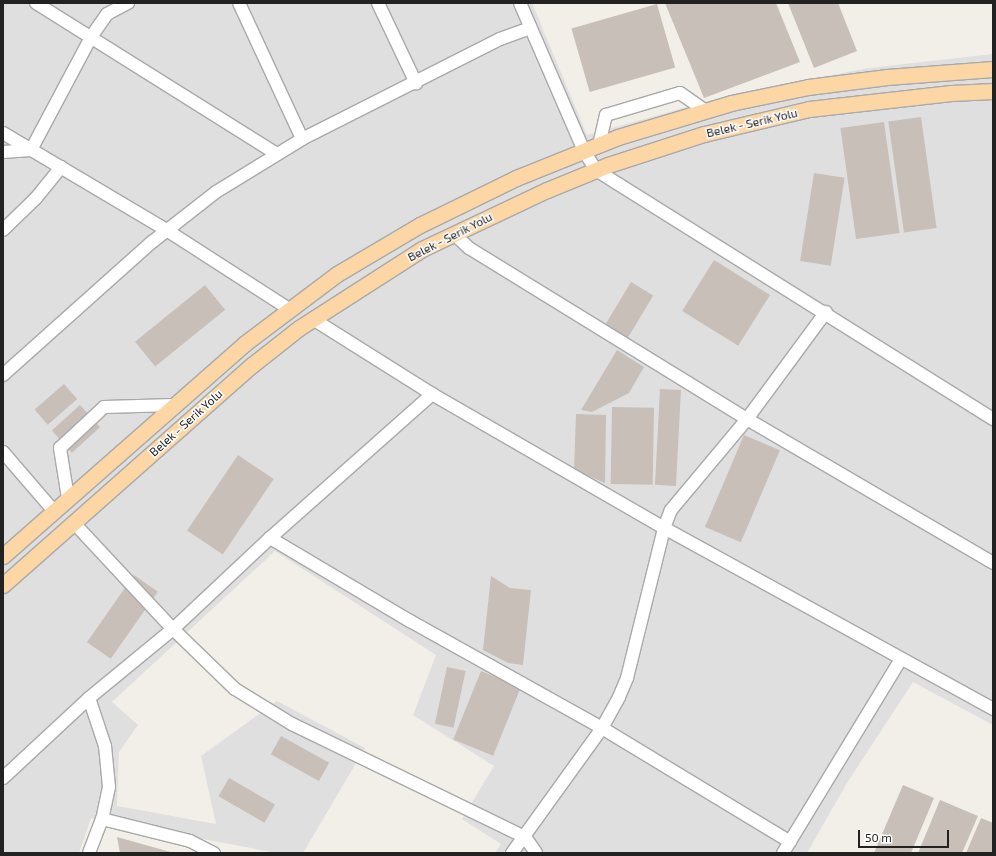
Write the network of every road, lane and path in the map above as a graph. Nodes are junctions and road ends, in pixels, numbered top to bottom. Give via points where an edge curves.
1 (36, 3) edge
2 (114, 3) edge
3 (128, 3) edge
4 (239, 3) edge
5 (378, 3) edge
6 (520, 3) edge
7 (107, 14) junction
8 (530, 28) junction
9 (92, 37) junction
10 (993, 70) edge
11 (416, 83) junction
12 (993, 91) edge
13 (706, 111) junction
14 (3, 132) edge
15 (302, 139) junction
16 (599, 145) junction
17 (32, 150) junction
18 (584, 151) junction
19 (3, 152) edge
20 (276, 154) junction
21 (60, 167) junction
22 (596, 170) junction
23 (3, 230) edge
24 (168, 231) junction
25 (454, 234) junction
26 (289, 308) junction
27 (826, 312) junction
28 (313, 319) junction
29 (4, 371) edge
30 (432, 394) junction
31 (174, 405) junction
32 (747, 419) junction
33 (993, 419) edge
34 (3, 452) edge
35 (68, 498) junction
36 (54, 511) junction
37 (74, 523) junction
38 (664, 528) junction
39 (270, 538) junction
40 (3, 556) edge
41 (993, 563) edge
42 (3, 585) edge
43 (173, 629) junction
44 (901, 659) junction
45 (89, 698) junction
46 (993, 709) edge
47 (602, 728) junction
48 (3, 778) edge
49 (102, 819) junction
50 (525, 837) junction
51 (790, 842) junction
52 (89, 853) edge
53 (214, 853) edge
54 (512, 853) edge
55 (536, 853) edge
56 (783, 853) edge

1 - 9 street
2 - 7 street
3 - 7 street
4 - 15 street
5 - 11 street
6 - 8 street
7 - 9 street
8 - 11 street via 500,39
8 - 18 street
9 - 17 street
9 - 20 street
10 - 13 main road, Belek - Serik Yolu via 887,77 808,87
11 - 15 street
12 - 22 main road, Belek - Serik Yolu via 951,92 809,109 704,134
13 - 16 main road, Belek - Serik Yolu
13 - 16 street via 680,93 606,115
14 - 17 street
15 - 20 street
16 - 18 main road, Belek - Serik Yolu
17 - 19 street
17 - 21 street
18 - 22 street
18 - 26 main road, Belek - Serik Yolu via 516,178 420,225 337,274
20 - 24 street via 216,192
21 - 23 street via 36,198
21 - 24 street
22 - 25 main road, Belek - Serik Yolu
22 - 27 street
24 - 26 street
24 - 29 street via 152,242
25 - 28 main road, Belek - Serik Yolu via 422,249
25 - 32 street via 469,248
26 - 31 main road, Belek - Serik Yolu
27 - 32 street
27 - 33 street
28 - 30 street
28 - 37 main road, Belek - Serik Yolu via 252,365
30 - 38 street
30 - 39 street
31 - 35 main road, Belek - Serik Yolu
31 - 35 street via 104,407 60,448
32 - 38 street via 676,502
32 - 41 street
34 - 36 street
35 - 36 main road, Belek - Serik Yolu
36 - 40 main road, Belek - Serik Yolu
37 - 42 main road, Belek - Serik Yolu
37 - 43 street
38 - 44 street
38 - 47 street via 627,678
39 - 43 street
39 - 47 street via 410,621
43 - 45 street
43 - 50 street via 226,681 274,714
44 - 46 street
44 - 51 street
45 - 48 street
45 - 49 street via 105,746 109,768 109,787
47 - 50 street
47 - 51 street
49 - 52 street
49 - 53 street via 190,841
50 - 54 street
50 - 55 street
51 - 56 street

